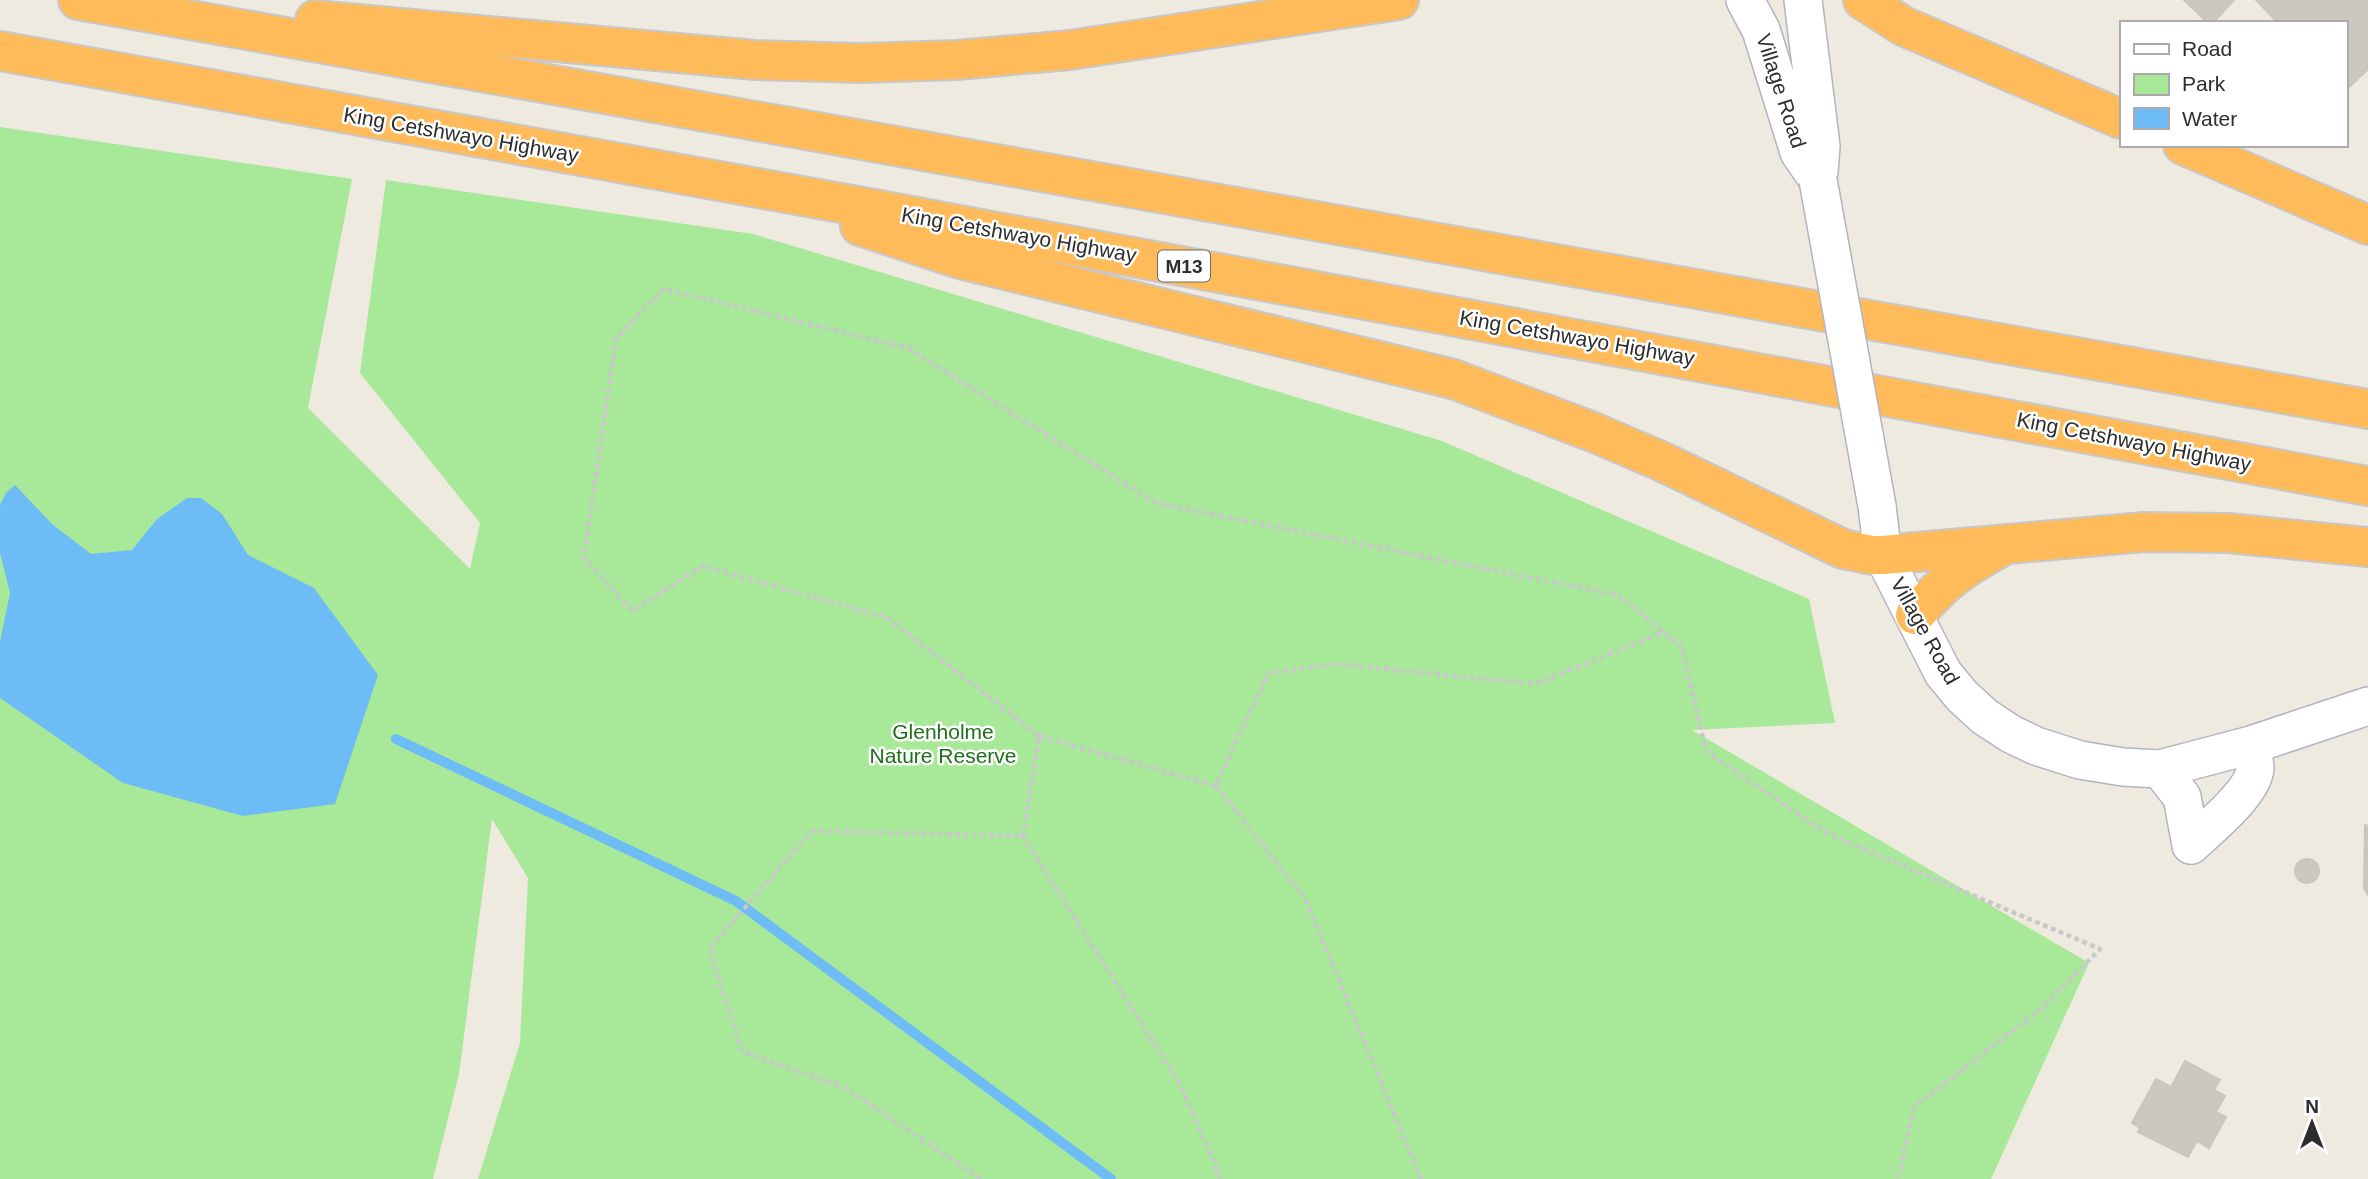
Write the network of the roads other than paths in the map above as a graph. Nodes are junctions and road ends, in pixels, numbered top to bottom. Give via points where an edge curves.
1 (78, 0) edge
2 (97, 0) edge
3 (1399, 0) edge
4 (1745, 0) edge
5 (1803, 0) edge
6 (1863, 0) edge
7 (0, 51) edge
8 (2120, 119) edge
9 (2188, 147) edge
10 (1818, 180) junction
11 (728, 183) junction
12 (2368, 225) edge
13 (2368, 409) edge
14 (2368, 486) edge
15 (2007, 544) junction
16 (2368, 547) edge
17 (1884, 555) junction
18 (1915, 615) junction
19 (2368, 706) edge
20 (2251, 745) junction
21 (2160, 769) junction

1 - 13 highway
2 - 3 highway via 755,60 861,63 1070,50
4 - 10 street, Village Road via 1761,30 1799,152
5 - 10 street, Village Road via 1821,146
6 - 8 highway via 1903,26
7 - 11 highway, King Cetshwayo Highway / M13
9 - 12 highway
10 - 17 street, Village Road, bridge
11 - 14 highway, King Cetshwayo Highway / M13
11 - 17 highway via 960,259 1453,379 1639,452 1843,550
15 - 16 highway via 2144,532 2228,533
15 - 17 highway
15 - 18 highway via 1964,567
17 - 18 street, Village Road
18 - 21 street, Village Road via 1944,673 1962,696 2011,734 2080,760
19 - 20 street, Village Road
20 - 21 street, Village Road
20 - 21 street via 2255,770 2246,789 2191,845 2182,797

